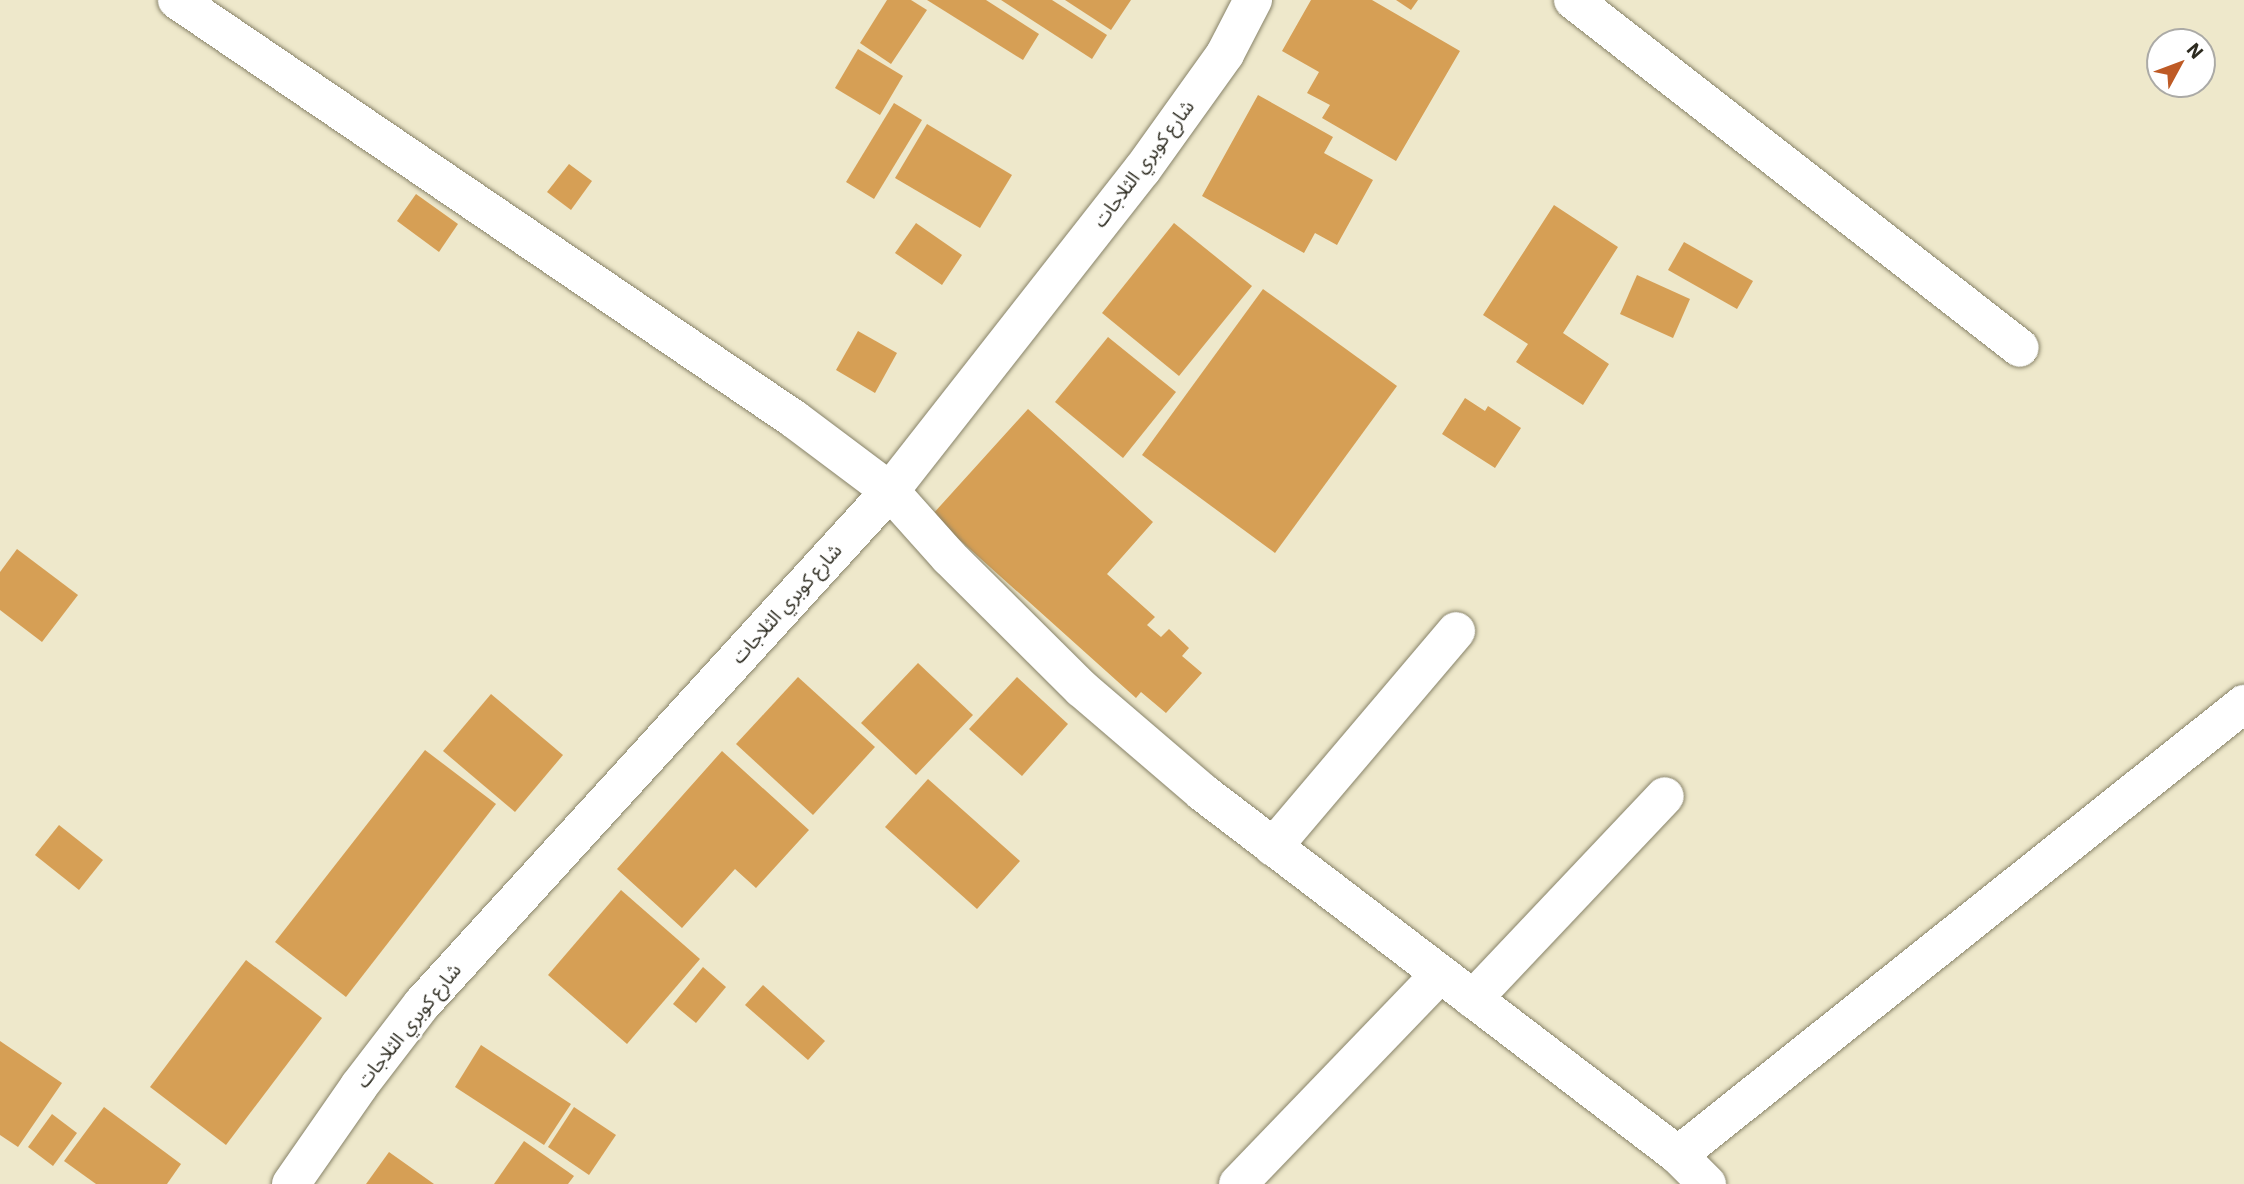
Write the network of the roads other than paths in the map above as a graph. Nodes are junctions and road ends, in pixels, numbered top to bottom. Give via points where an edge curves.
1 (177, 0) edge
2 (1253, 0) edge
3 (1573, 0) edge
4 (2020, 348) dead end
5 (890, 491) junction
6 (1456, 631) dead end
7 (2244, 705) edge
8 (1665, 796) dead end
9 (1273, 847) junction
10 (1440, 975) junction
11 (1473, 999) junction
12 (1695, 1176) edge
13 (291, 1184) edge
14 (1238, 1184) edge

1 - 5 street via 794,419
2 - 5 street, شارع كوبري الثلاجات via 1225,54 1142,170
3 - 4 street
5 - 9 street via 949,557 1082,689
5 - 13 street, شارع كوبري الثلاجات via 422,1004
6 - 9 street
7 - 12 street
8 - 11 street
9 - 10 street
10 - 11 street
10 - 14 street
11 - 12 street

